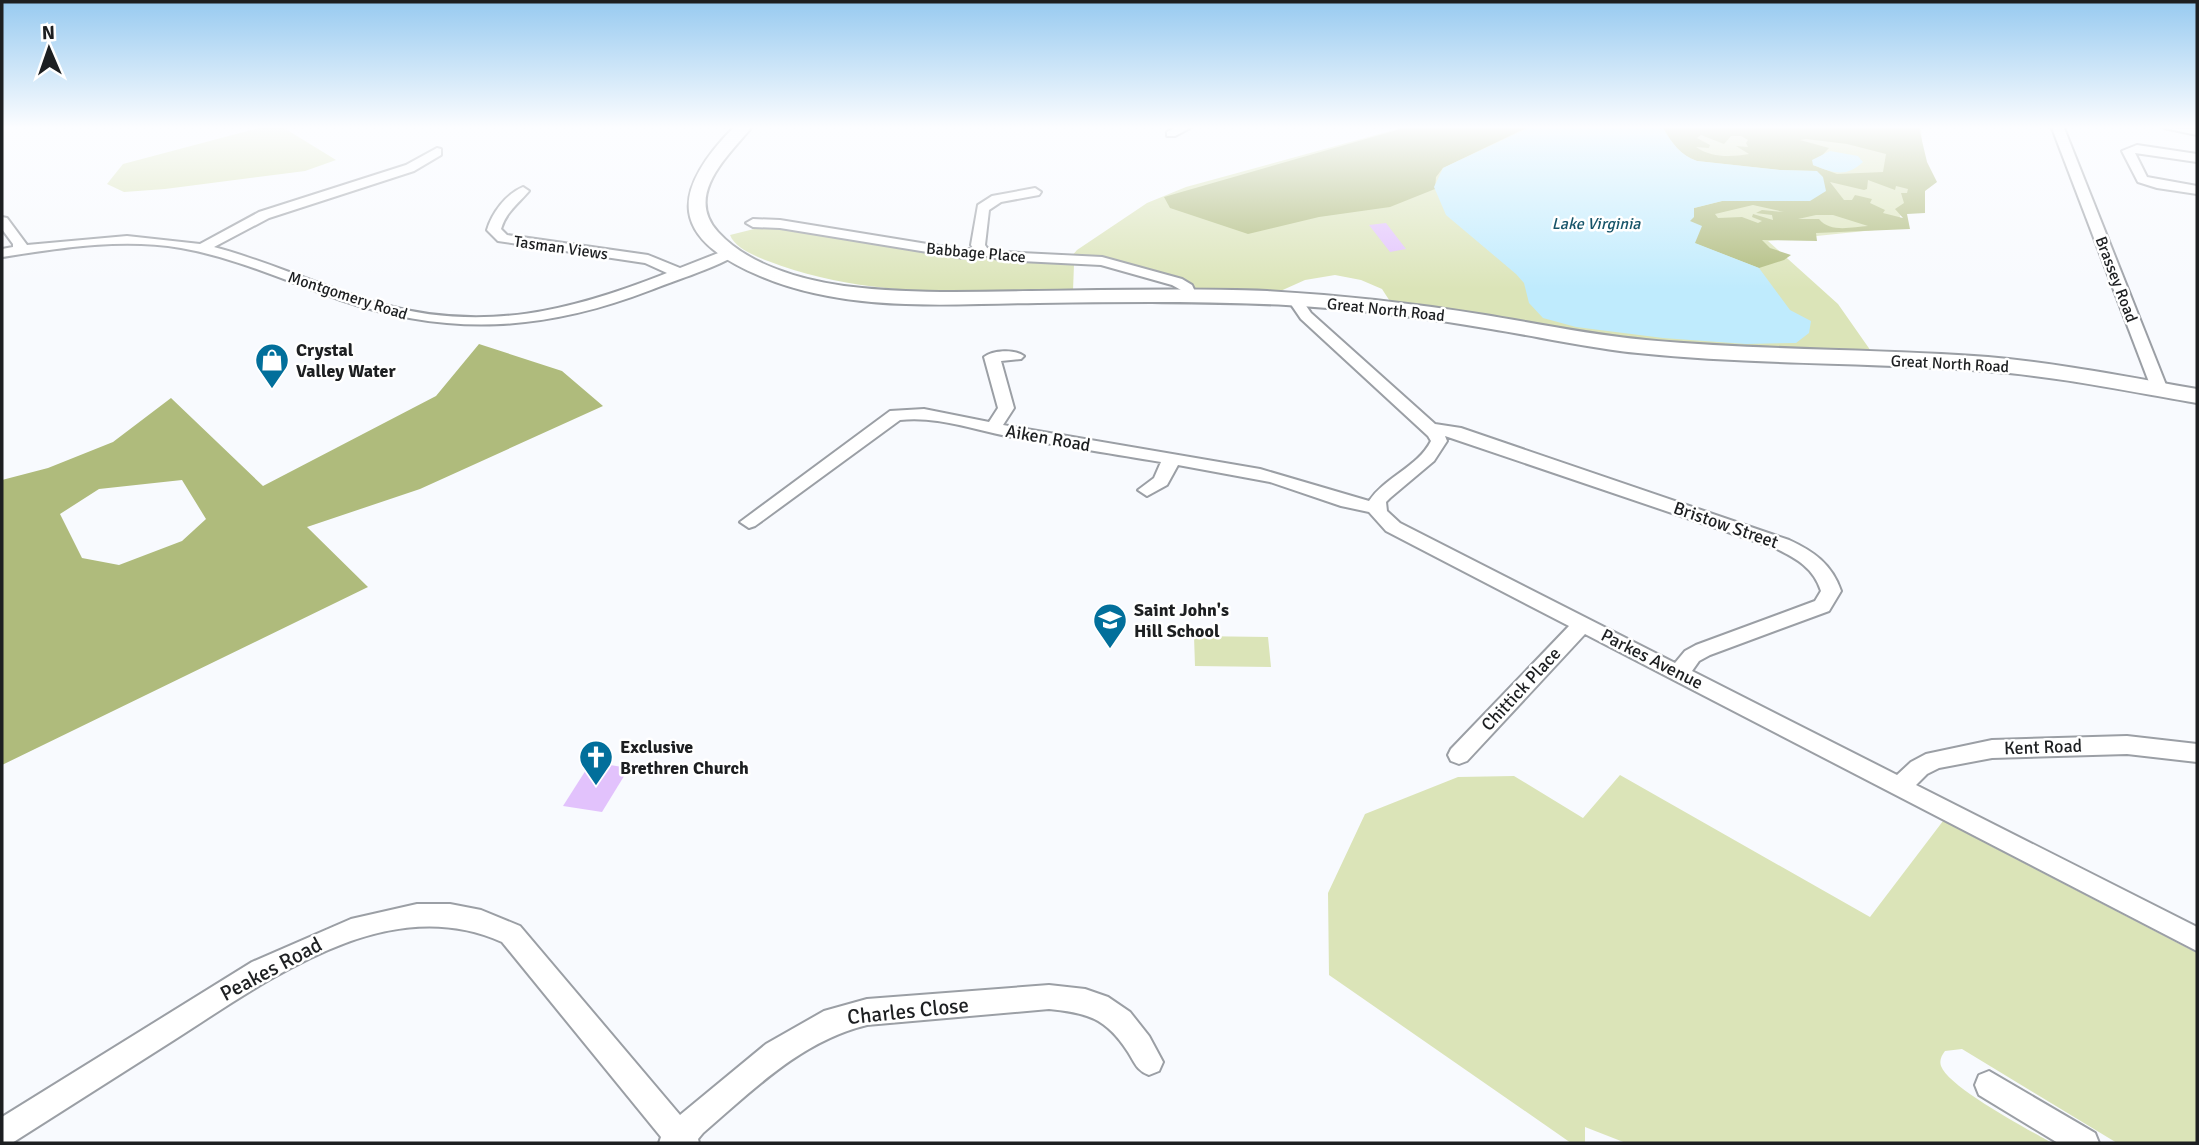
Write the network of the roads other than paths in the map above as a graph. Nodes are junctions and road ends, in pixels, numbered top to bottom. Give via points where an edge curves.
1 (370, 181) edge
2 (700, 181) edge
3 (2079, 181) edge
4 (2150, 181) edge
5 (2197, 190) edge
6 (523, 191) dead end
7 (1035, 192) dead end
8 (2, 221) edge
9 (753, 223) dead end
10 (202, 248) junction
11 (20, 250) junction
12 (982, 251) junction
13 (2, 253) edge
14 (731, 253) junction
15 (698, 265) junction
16 (753, 265) junction
17 (678, 273) junction
18 (1190, 296) junction
19 (1296, 300) junction
20 (1016, 356) dead end
21 (2160, 390) junction
22 (2197, 396) edge
23 (993, 428) junction
24 (1433, 429) junction
25 (1171, 460) junction
26 (1147, 490) dead end
27 (1377, 508) junction
28 (749, 522) dead end
29 (1583, 624) junction
30 (1679, 672) junction
31 (2197, 753) edge
32 (1459, 755) dead end
33 (1900, 787) junction
34 (2197, 940) edge
35 (1149, 1062) dead end
36 (1989, 1085) dead end
37 (2, 1133) edge
38 (679, 1141) edge
39 (2085, 1143) edge

1 - 10 street via 264,215
2 - 14 highway, Great North Road via 701,219
3 - 21 street, Brassey Road
4 - 5 street
6 - 17 street, Tasman Views via 495,224 494,230 503,238 648,259
7 - 12 street via 997,199 983,208 978,245
8 - 11 street
9 - 12 street, Babbage Place via 964,254
10 - 11 street, Montgomery Road via 135,241
10 - 17 street, Montgomery Road via 401,313 452,320 568,312
11 - 13 street, Montgomery Road
12 - 18 street, Babbage Place via 1102,261 1177,282 1188,288
14 - 15 street, Montgomery Road
14 - 16 highway, Great North Road
15 - 16 street
15 - 17 street, Montgomery Road
16 - 18 highway, Great North Road via 818,286 880,295
18 - 19 highway, Great North Road
19 - 21 highway, Great North Road via 1452,316 1633,346 1992,364
19 - 24 street via 1306,316
20 - 23 street via 992,357 1006,408
21 - 22 highway, Great North Road
23 - 25 street, Aiken Road
23 - 28 street, Aiken Road via 934,414 896,415
24 - 27 street via 1438,446 1382,495
24 - 30 street, Bristow Street via 1455,432 1782,544 1807,556 1824,572 1831,592 1822,606 1703,650
25 - 26 street via 1161,481
25 - 27 street, Aiken Road via 1270,477 1344,503
27 - 29 street, Parkes Avenue via 1385,521 1405,534
29 - 30 street, Parkes Avenue
29 - 32 street, Chittick Place
30 - 33 street, Parkes Avenue
31 - 33 street, Kent Road via 2127,745 1992,749 1934,760
33 - 34 street, Parkes Avenue
35 - 38 street, Charles Close via 1129,1027 1114,1013 1071,998 867,1012 834,1020 776,1054
36 - 39 street
37 - 38 street, Peakes Road via 297,951 385,921 436,915 481,918 511,934

